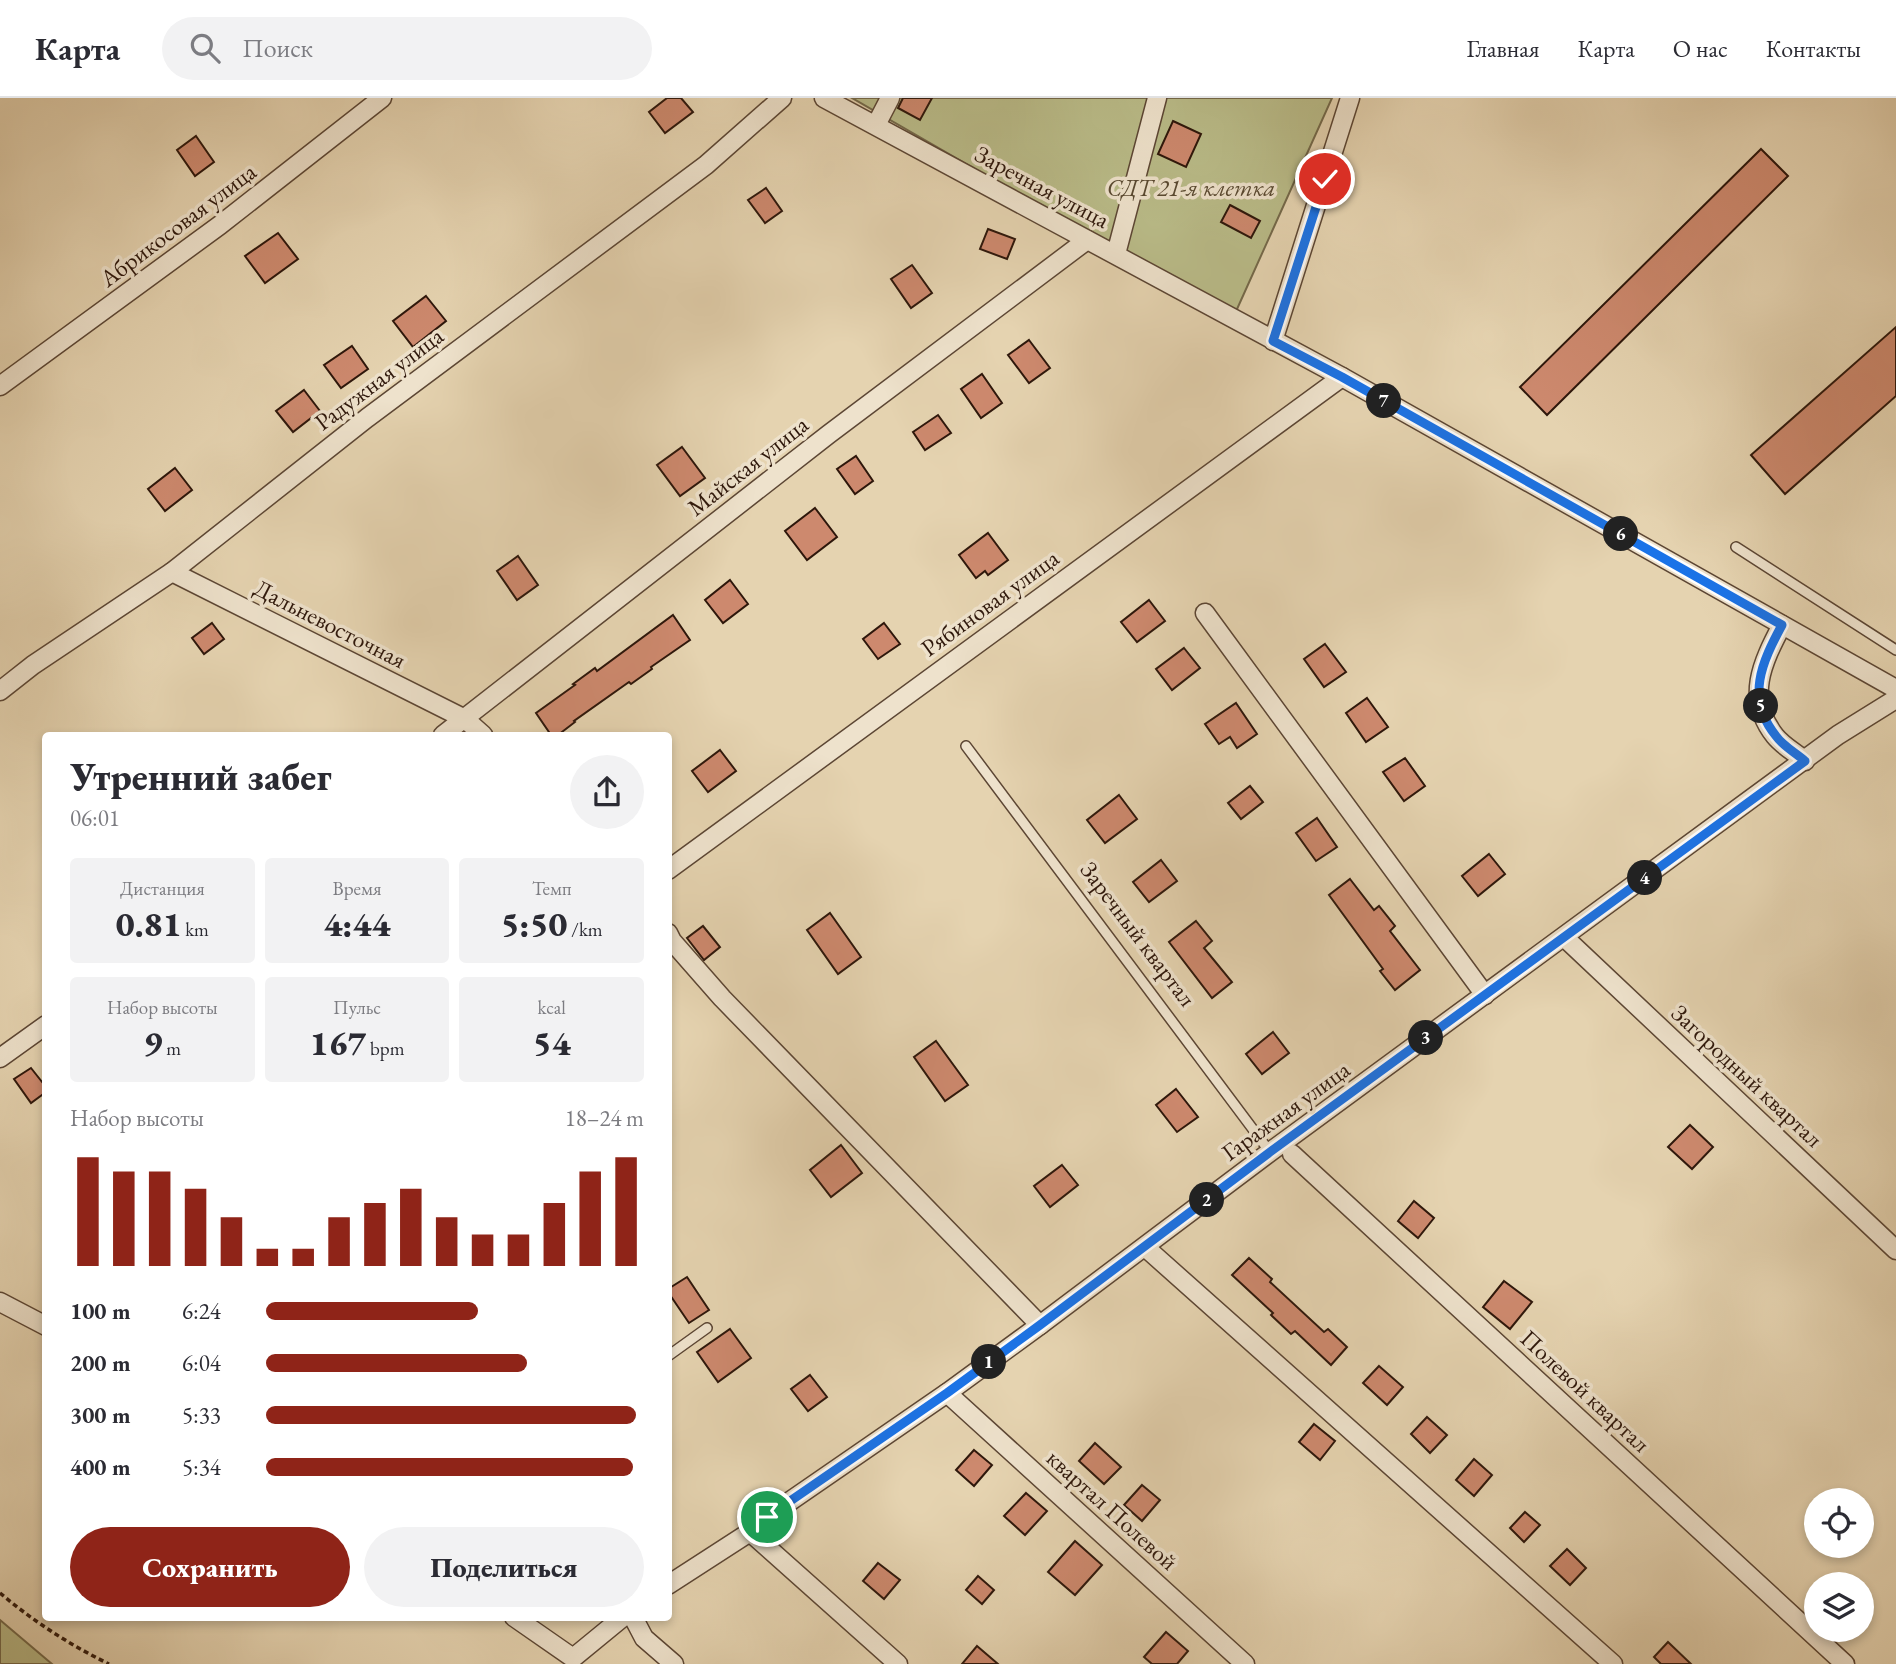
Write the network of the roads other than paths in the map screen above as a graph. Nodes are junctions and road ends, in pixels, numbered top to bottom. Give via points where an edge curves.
1 (382, 98) edge
2 (782, 98) edge
3 (824, 98) edge
4 (890, 98) edge
5 (1157, 98) edge
6 (1350, 98) edge
7 (876, 125) junction
8 (1087, 240) junction
9 (1116, 254) junction
10 (1273, 341) junction
11 (1342, 377) junction
12 (0, 386) edge
13 (1736, 547) dead end
14 (172, 572) junction
15 (1205, 613) dead end
16 (1782, 625) junction
17 (1896, 650) edge
18 (1896, 689) edge
19 (0, 691) edge
20 (1896, 699) edge
21 (465, 719) junction
22 (447, 732) edge
23 (480, 732) edge
24 (966, 746) dead end
25 (1805, 761) junction
26 (672, 867) edge
27 (1564, 937) junction
28 (672, 941) edge
29 (1485, 995) junction
30 (42, 1028) edge
31 (0, 1058) edge
32 (1270, 1152) junction
33 (1292, 1154) dead end
34 (1145, 1247) junction
35 (1896, 1250) edge
36 (0, 1302) edge
37 (42, 1324) edge
38 (1040, 1325) junction
39 (707, 1328) dead end
40 (672, 1353) edge
41 (947, 1393) junction
42 (750, 1532) junction
43 (672, 1582) edge
44 (519, 1621) edge
45 (618, 1621) edge
46 (635, 1621) edge
47 (571, 1661) edge
48 (674, 1664) edge
49 (898, 1664) edge
50 (1245, 1664) edge
51 (1613, 1664) edge
52 (1845, 1664) edge

1 - 12 street, Абрикосовая улица via 220,225
2 - 14 street, Радужная улица via 706,165 367,418
3 - 7 street, Заречная улица
4 - 7 street
5 - 9 street
6 - 10 street
7 - 8 street, Заречная улица
8 - 9 street, Заречная улица
8 - 21 street, Майская улица via 829,434
9 - 10 street, Заречная улица
10 - 11 street, Заречная улица
11 - 16 street, Заречная улица
11 - 26 street, Рябиновая улица
13 - 17 lane
14 - 19 street, Радужная улица
14 - 21 street, Дальневосточная
15 - 29 street
16 - 18 street, Заречная улица
16 - 25 street via 1758,683 1761,713 1776,738
20 - 25 street, Гаражная улица
21 - 22 street, Майская улица
21 - 23 street
24 - 32 lane, Заречный квартал
25 - 27 street, Гаражная улица
27 - 29 street, Гаражная улица
27 - 35 street, Загородный квартал
28 - 38 street
29 - 32 street, Гаражная улица
30 - 31 street
32 - 34 street, Гаражная улица
33 - 52 street, Полевой квартал
34 - 38 street, Гаражная улица
34 - 51 street
36 - 37 street
38 - 41 street, Гаражная улица
39 - 40 lane
41 - 42 street, Гаражная улица
41 - 50 street, квартал Полевой
42 - 43 street, Гаражная улица
42 - 49 street
44 - 47 street
45 - 47 street
46 - 48 street via 644,1638

